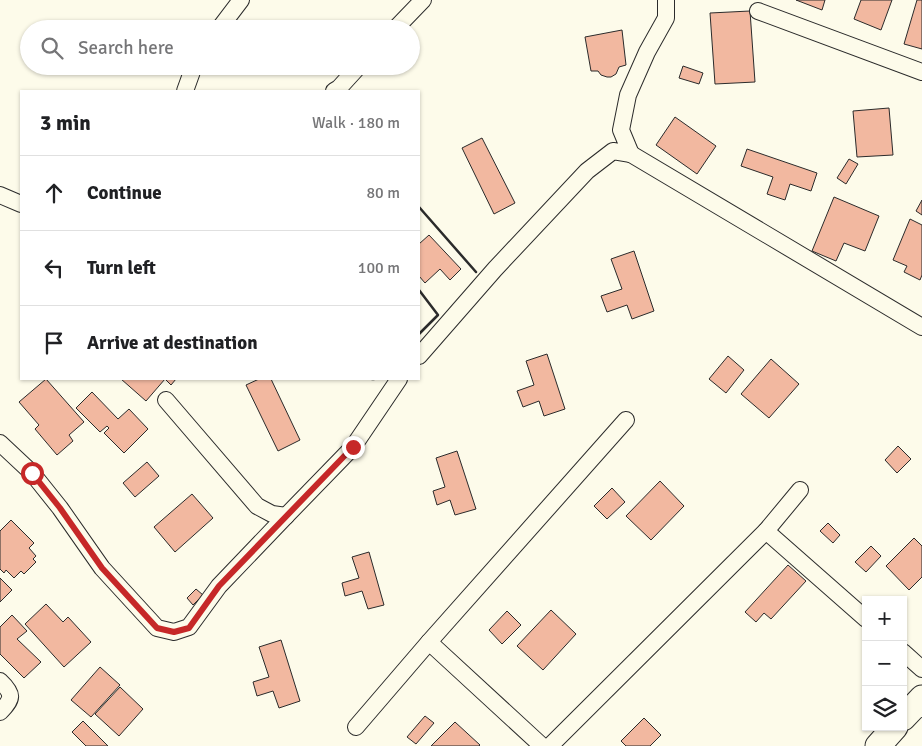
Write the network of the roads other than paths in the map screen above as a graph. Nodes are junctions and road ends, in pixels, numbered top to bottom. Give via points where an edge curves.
1 (241, 0) edge
2 (424, 0) edge
3 (666, 0) edge
4 (758, 11) dead end
5 (225, 20) edge
6 (404, 20) edge
7 (922, 72) edge
8 (191, 75) edge
9 (351, 75) edge
10 (185, 90) edge
11 (336, 90) edge
12 (631, 154) junction
13 (0, 195) edge
14 (20, 204) edge
15 (922, 327) edge
16 (420, 355) edge
17 (398, 380) edge
18 (166, 400) dead end
19 (626, 420) dead end
20 (0, 443) edge
21 (800, 490) dead end
22 (286, 516) junction
23 (766, 531) junction
24 (862, 615) edge
25 (429, 642) junction
26 (907, 656) edge
27 (922, 669) edge
28 (0, 681) edge
29 (922, 698) edge
30 (0, 712) edge
31 (907, 714) edge
32 (356, 727) dead end
33 (891, 731) edge
34 (542, 746) edge
35 (550, 746) edge
36 (878, 746) edge

1 - 5 street
2 - 6 street
3 - 12 street via 666,18 628,95 621,130
4 - 7 street
8 - 10 street
9 - 11 street
12 - 15 street
12 - 16 street via 613,151 587,171
13 - 14 street
17 - 22 street via 353,447
18 - 22 street via 257,506 272,514
19 - 25 street
20 - 22 street via 32,473 102,568 157,628 174,632 189,628 219,586
21 - 23 street
23 - 24 street
23 - 35 street
25 - 32 street
25 - 34 street
26 - 27 street
28 - 30 street via 10,696 9,703
29 - 31 main road
33 - 36 main road

